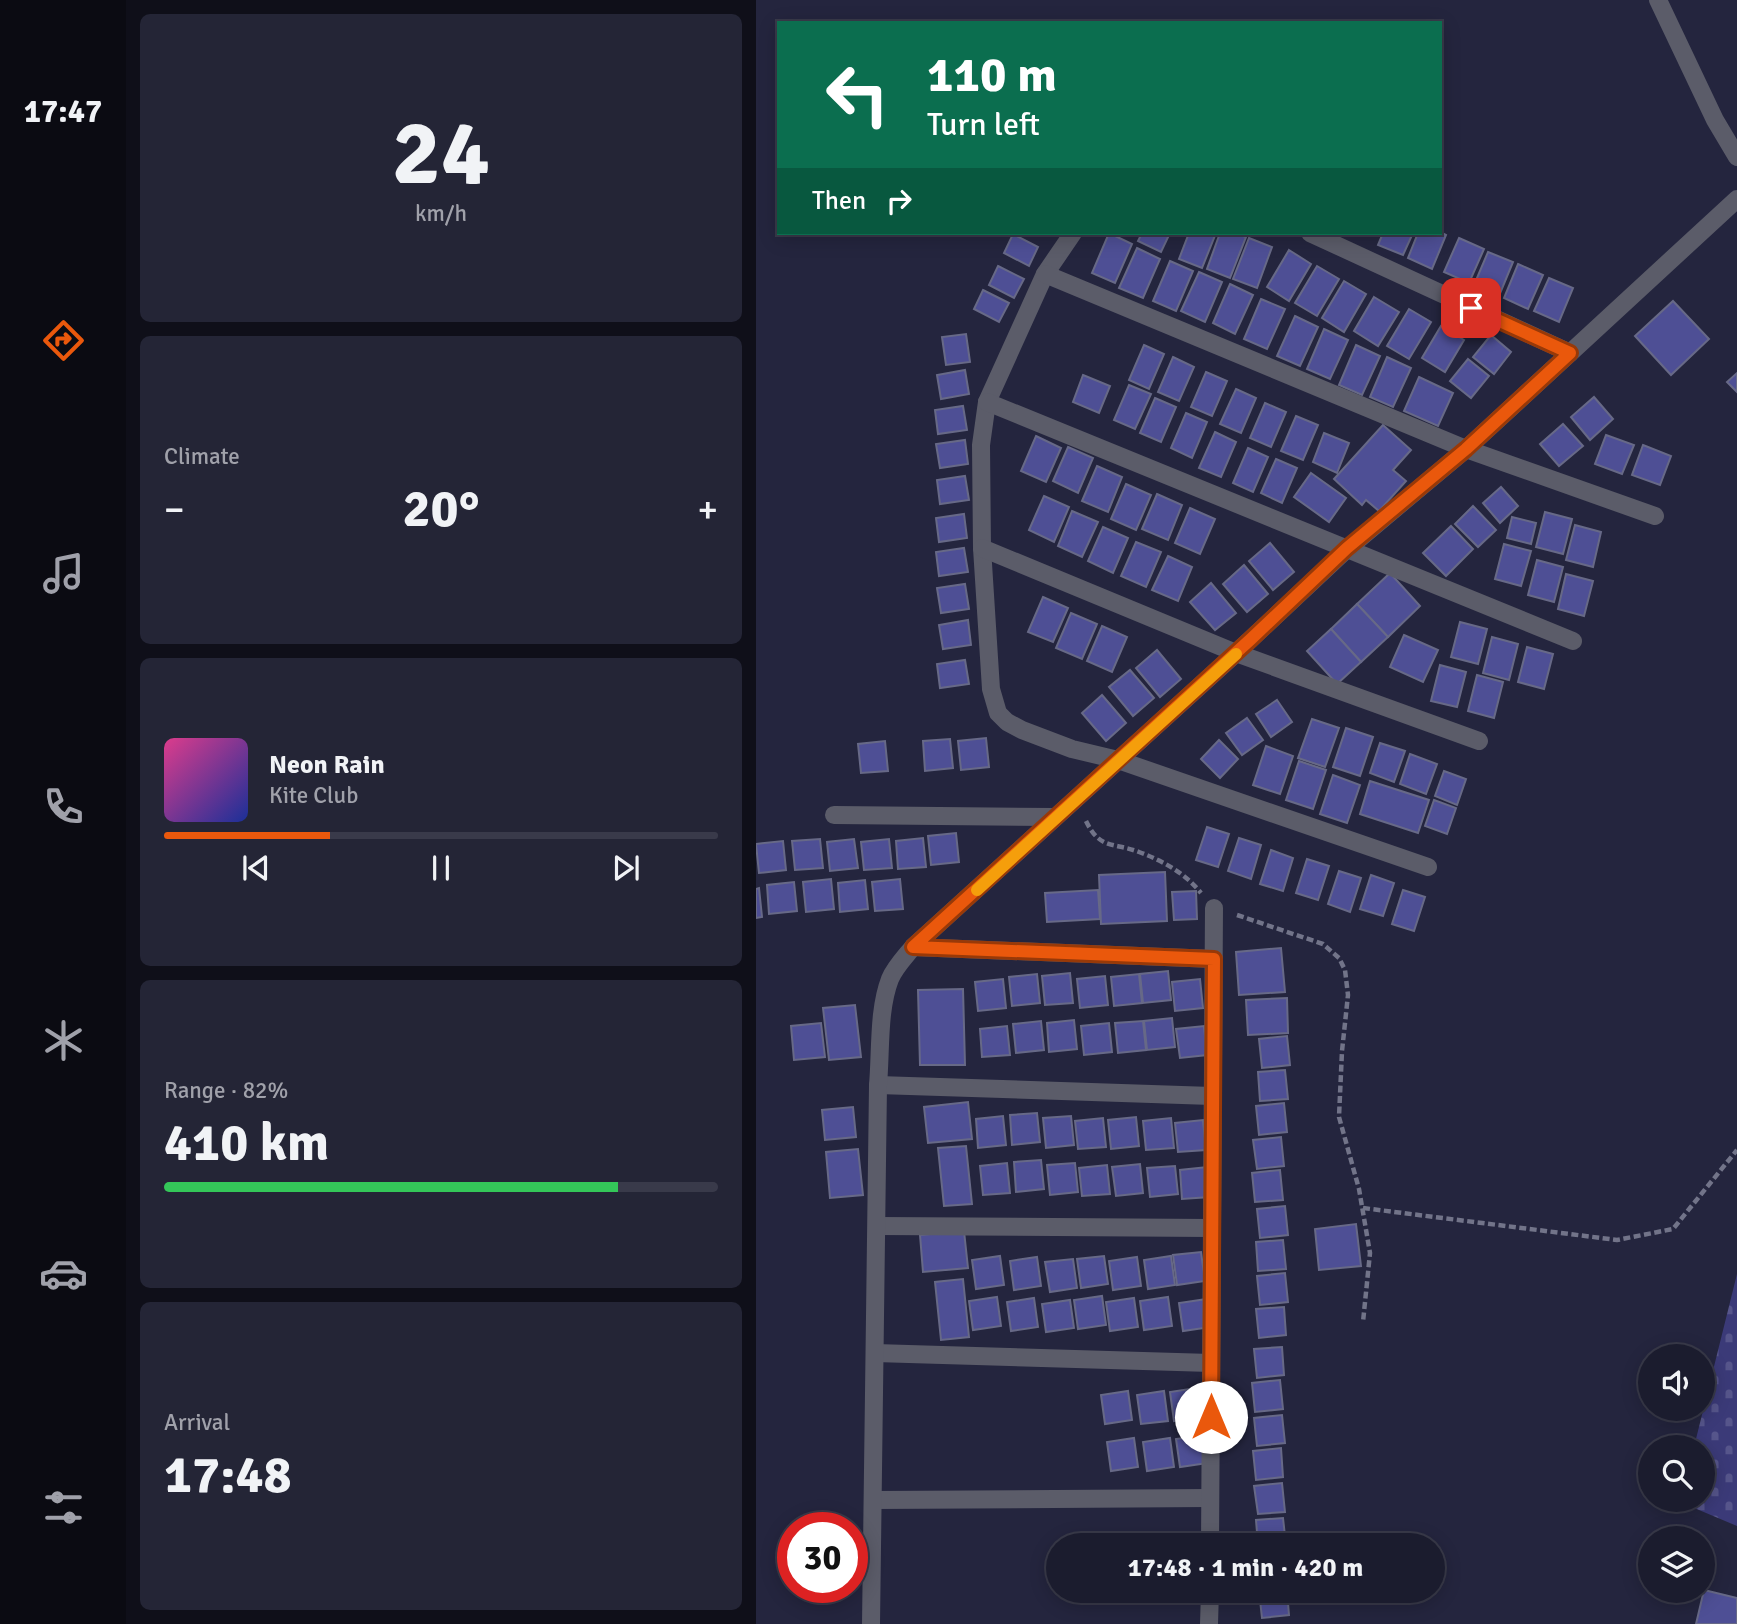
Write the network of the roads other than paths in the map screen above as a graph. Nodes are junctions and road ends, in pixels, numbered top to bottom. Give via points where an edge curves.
1 (1658, 0) edge
2 (1737, 157) edge
3 (1737, 200) edge
4 (1072, 235) edge
5 (1314, 235) edge
6 (1045, 274) junction
7 (1570, 353) junction
8 (987, 402) junction
9 (1466, 449) junction
10 (1656, 516) dead end
11 (982, 548) junction
12 (1347, 548) junction
13 (1573, 641) dead end
14 (1236, 653) junction
15 (1479, 741) dead end
16 (1118, 760) junction
17 (834, 815) dead end
18 (1055, 817) junction
19 (1427, 867) dead end
20 (1214, 908) road end
21 (913, 947) junction
22 (1214, 959) junction
23 (878, 1085) junction
24 (1212, 1096) junction
25 (877, 1226) junction
26 (1211, 1228) junction
27 (875, 1353) junction
28 (1211, 1363) junction
29 (1210, 1498) junction
30 (873, 1500) junction
31 (1210, 1533) edge
32 (1210, 1603) edge
33 (871, 1624) edge
34 (1209, 1624) edge

1 - 2 street
3 - 7 street
4 - 6 street
5 - 7 street
6 - 8 street
6 - 9 street
7 - 9 street
8 - 11 street via 981,444
8 - 12 street
9 - 10 street
9 - 12 street
11 - 14 street
11 - 16 street via 991,689 998,713 1022,730
12 - 13 street
12 - 14 street
14 - 15 street
14 - 16 street
16 - 18 street
16 - 19 street
17 - 18 street
18 - 21 street
20 - 22 street
21 - 22 street
21 - 23 street via 890,980
22 - 24 street
23 - 24 street
23 - 25 street
24 - 26 street
25 - 26 street
25 - 27 street
26 - 28 street
27 - 28 street
27 - 30 street
28 - 29 street
29 - 30 street
29 - 31 street
30 - 33 street
32 - 34 street

